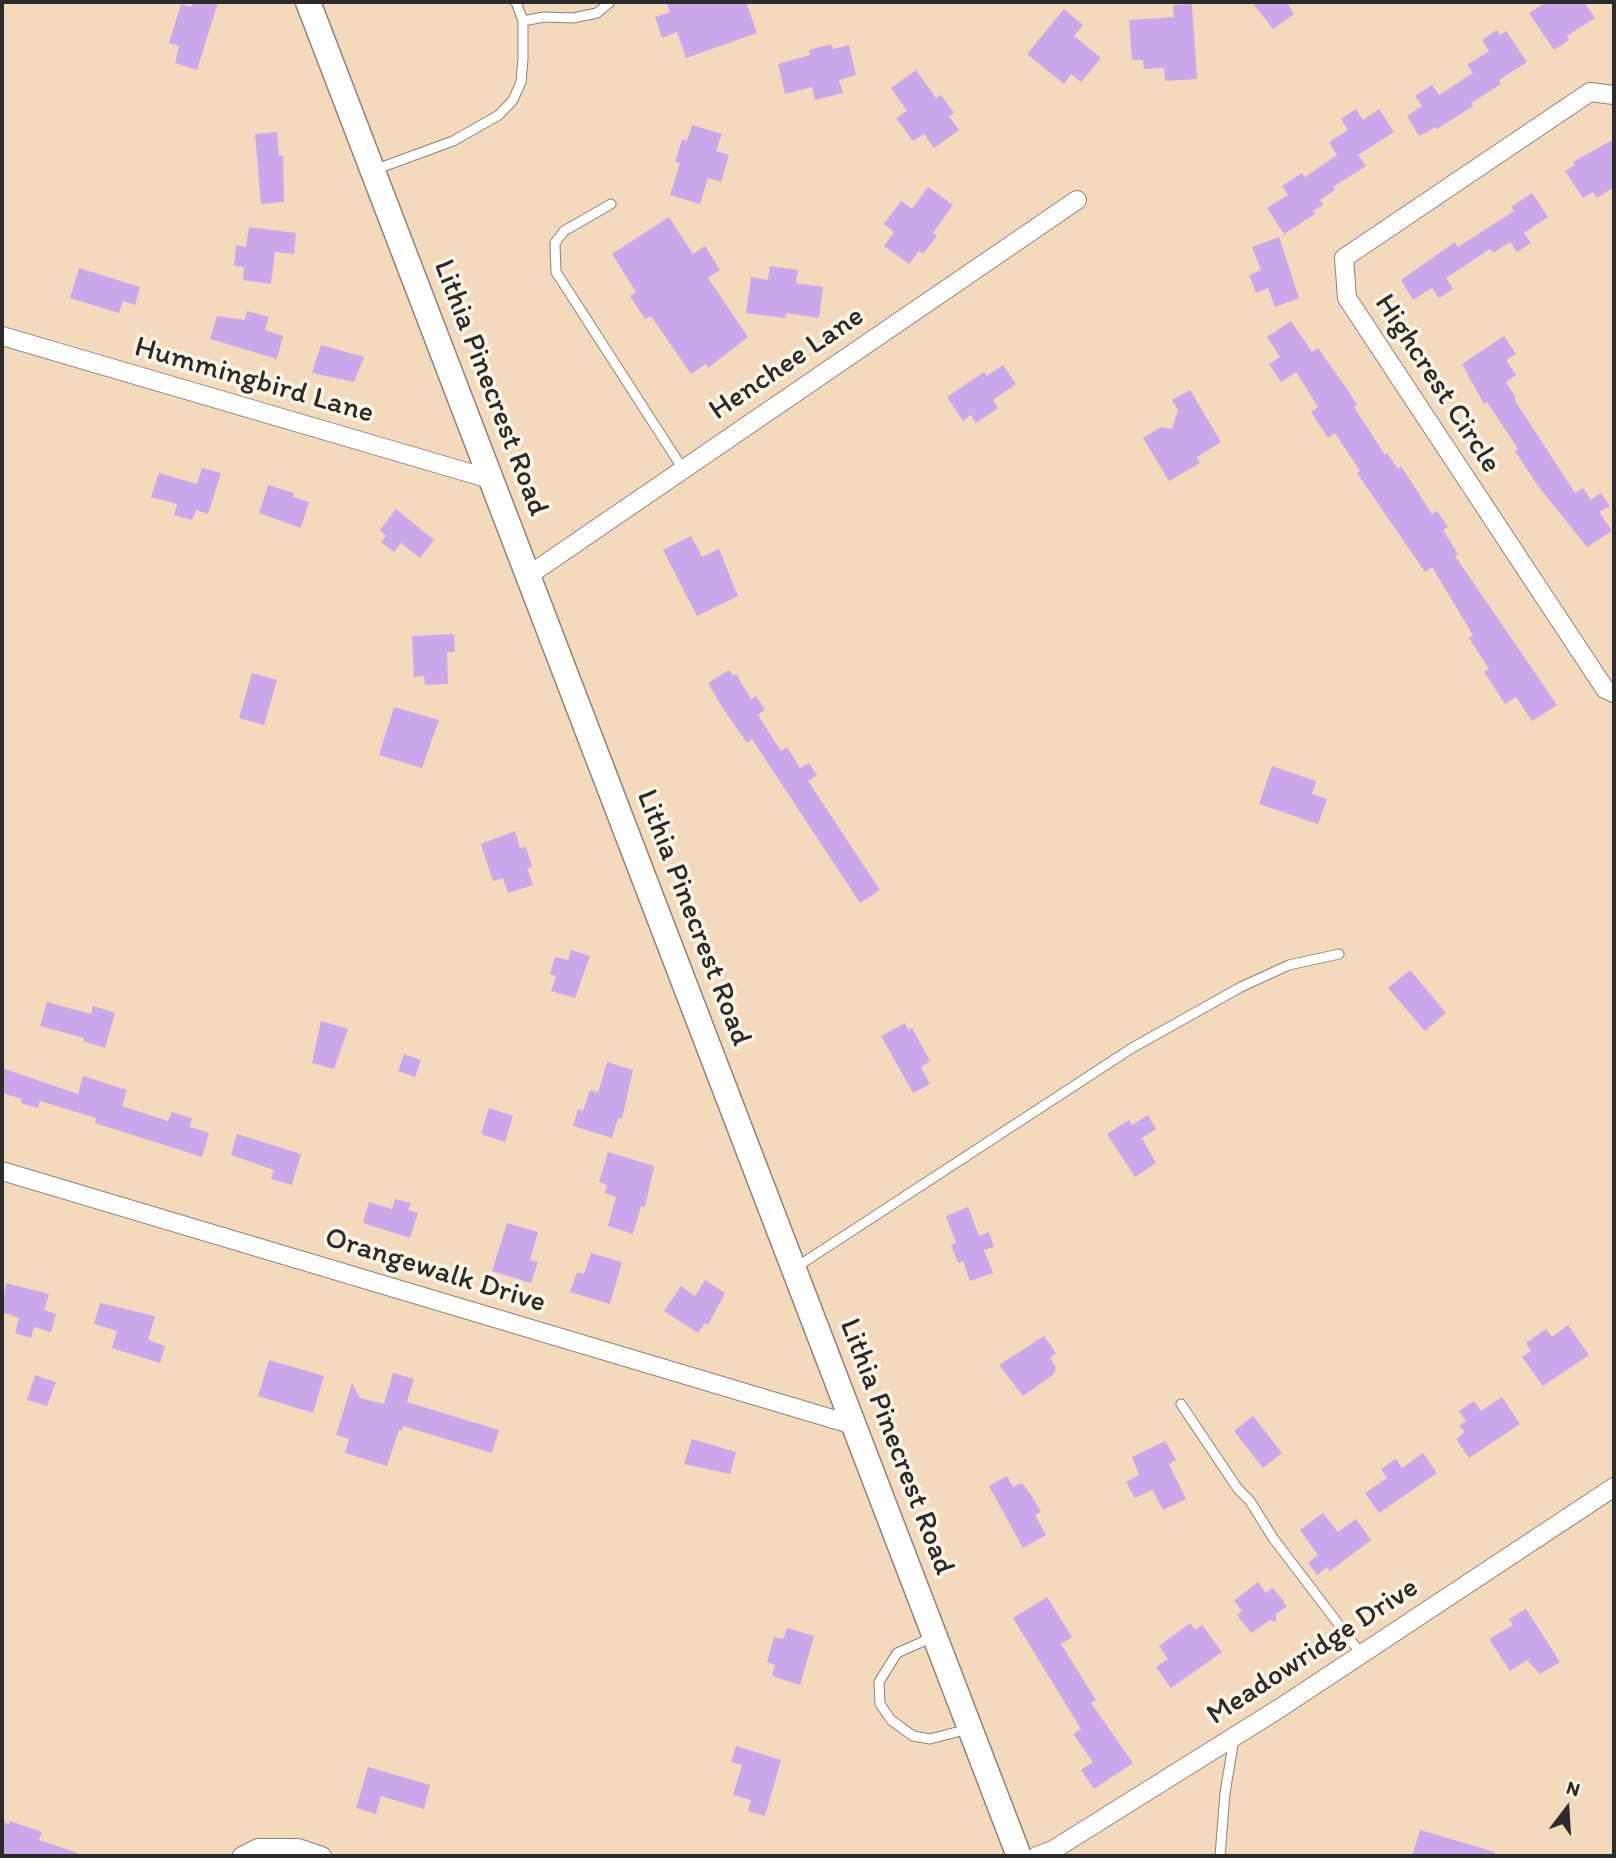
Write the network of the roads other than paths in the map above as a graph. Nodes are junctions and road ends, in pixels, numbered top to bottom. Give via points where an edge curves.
1 (308, 2) edge
2 (516, 2) edge
3 (610, 2) edge
4 (523, 21) junction
5 (1614, 95) edge
6 (373, 170) junction
7 (1077, 200) dead end
8 (611, 204) dead end
9 (2, 336) edge
10 (683, 469) junction
11 (490, 479) junction
12 (528, 575) junction
13 (1614, 693) edge
14 (1339, 954) dead end
15 (2, 1171) edge
16 (793, 1269) junction
17 (1181, 1404) dead end
18 (853, 1424) junction
19 (1614, 1487) edge
20 (934, 1636) junction
21 (1362, 1655) junction
22 (970, 1729) junction
23 (1235, 1737) junction
24 (242, 1856) edge
25 (322, 1856) edge
26 (1019, 1856) edge
27 (1037, 1856) edge
28 (1220, 1856) edge

1 - 6 main road, Lithia Pinecrest Road
2 - 4 lane
3 - 4 lane via 597,13
4 - 6 lane via 521,82 499,115 453,141
5 - 13 street, Highcrest Circle via 1590,92 1344,258 1347,299 1605,689
6 - 11 main road, Lithia Pinecrest Road
7 - 10 street, Henchee Lane
8 - 10 lane via 564,231 555,243 556,272
9 - 11 street, Hummingbird Lane
10 - 12 street, Henchee Lane
11 - 12 main road, Lithia Pinecrest Road
12 - 16 main road, Lithia Pinecrest Road
14 - 16 lane via 1289,965 1132,1048
15 - 18 street, Orangewalk Drive
16 - 18 main road, Lithia Pinecrest Road
17 - 21 lane via 1273,1538
18 - 20 main road, Lithia Pinecrest Road
19 - 21 street, Meadowridge Drive
20 - 22 main road, Lithia Pinecrest Road
20 - 22 lane via 897,1653 879,1682 880,1704 891,1720 913,1736 930,1739
21 - 23 street, Meadowridge Drive
22 - 26 main road, Lithia Pinecrest Road
23 - 27 street, Meadowridge Drive
23 - 28 lane
24 - 25 street via 258,1847 298,1847

